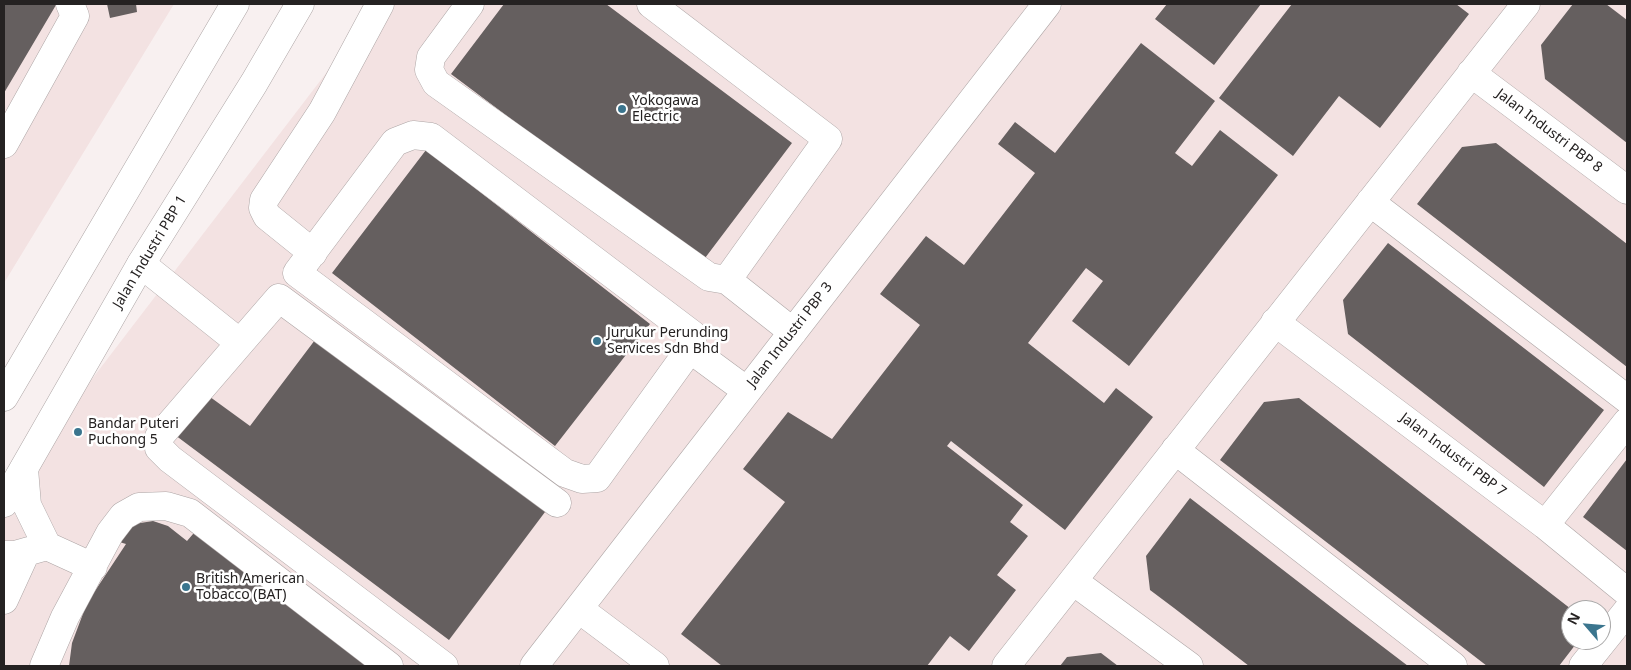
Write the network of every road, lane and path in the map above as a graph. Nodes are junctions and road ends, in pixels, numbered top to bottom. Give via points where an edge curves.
1 (70, 4) edge
2 (235, 4) edge
3 (300, 4) edge
4 (380, 4) edge
5 (470, 4) edge
6 (651, 4) edge
7 (1047, 4) edge
8 (1526, 4) edge
9 (1471, 73) junction
10 (4, 144) edge
11 (1627, 190) edge
12 (1370, 202) junction
13 (312, 253) junction
14 (141, 264) junction
15 (727, 280) junction
16 (1275, 322) junction
17 (793, 332) junction
18 (240, 342) junction
19 (690, 349) junction
20 (747, 391) junction
21 (4, 396) edge
22 (1627, 399) edge
23 (1627, 422) edge
24 (1175, 450) junction
25 (24, 469) junction
26 (4, 503) edge
27 (557, 503) dead end
28 (1545, 525) junction
29 (25, 551) edge
30 (93, 567) junction
31 (1073, 581) junction
32 (1627, 592) edge
33 (4, 600) edge
34 (579, 609) junction
35 (1627, 611) edge
36 (44, 666) edge
37 (389, 666) edge
38 (444, 666) edge
39 (534, 666) edge
40 (655, 666) edge
41 (1006, 666) edge
42 (1189, 666) edge
43 (1454, 666) edge
44 (1583, 666) edge

1 - 10 street via 75,16
2 - 21 street
3 - 14 street, Jalan Industri PBP 1
4 - 13 street via 322,112 264,200 267,216
5 - 15 street via 430,57 429,70 436,83 709,277
6 - 15 street via 828,138
7 - 17 street, Jalan Industri PBP 3
8 - 9 street
9 - 11 street, Jalan Industri PBP 8
9 - 12 street
12 - 16 street
12 - 22 street
13 - 19 street via 395,142 413,135 431,137 693,335
13 - 19 street via 297,274 566,473 582,479 597,478
14 - 18 street
14 - 25 street, Jalan Industri PBP 1
15 - 17 street
16 - 24 street
16 - 28 street, Jalan Industri PBP 7
17 - 20 street, Jalan Industri PBP 3
18 - 27 street via 279,298
18 - 38 street via 159,437 159,448
19 - 20 street
20 - 34 street, Jalan Industri PBP 3
23 - 28 street
24 - 31 street
24 - 43 street
25 - 26 street, Jalan Industri PBP 1
25 - 29 street via 27,505
28 - 32 street, Jalan Industri PBP 7
29 - 30 street
29 - 33 street
30 - 36 street via 65,617
30 - 37 street via 123,516 139,506 166,506 190,513
31 - 41 street
31 - 42 street
34 - 39 street, Jalan Industri PBP 3
34 - 40 street
35 - 44 street

